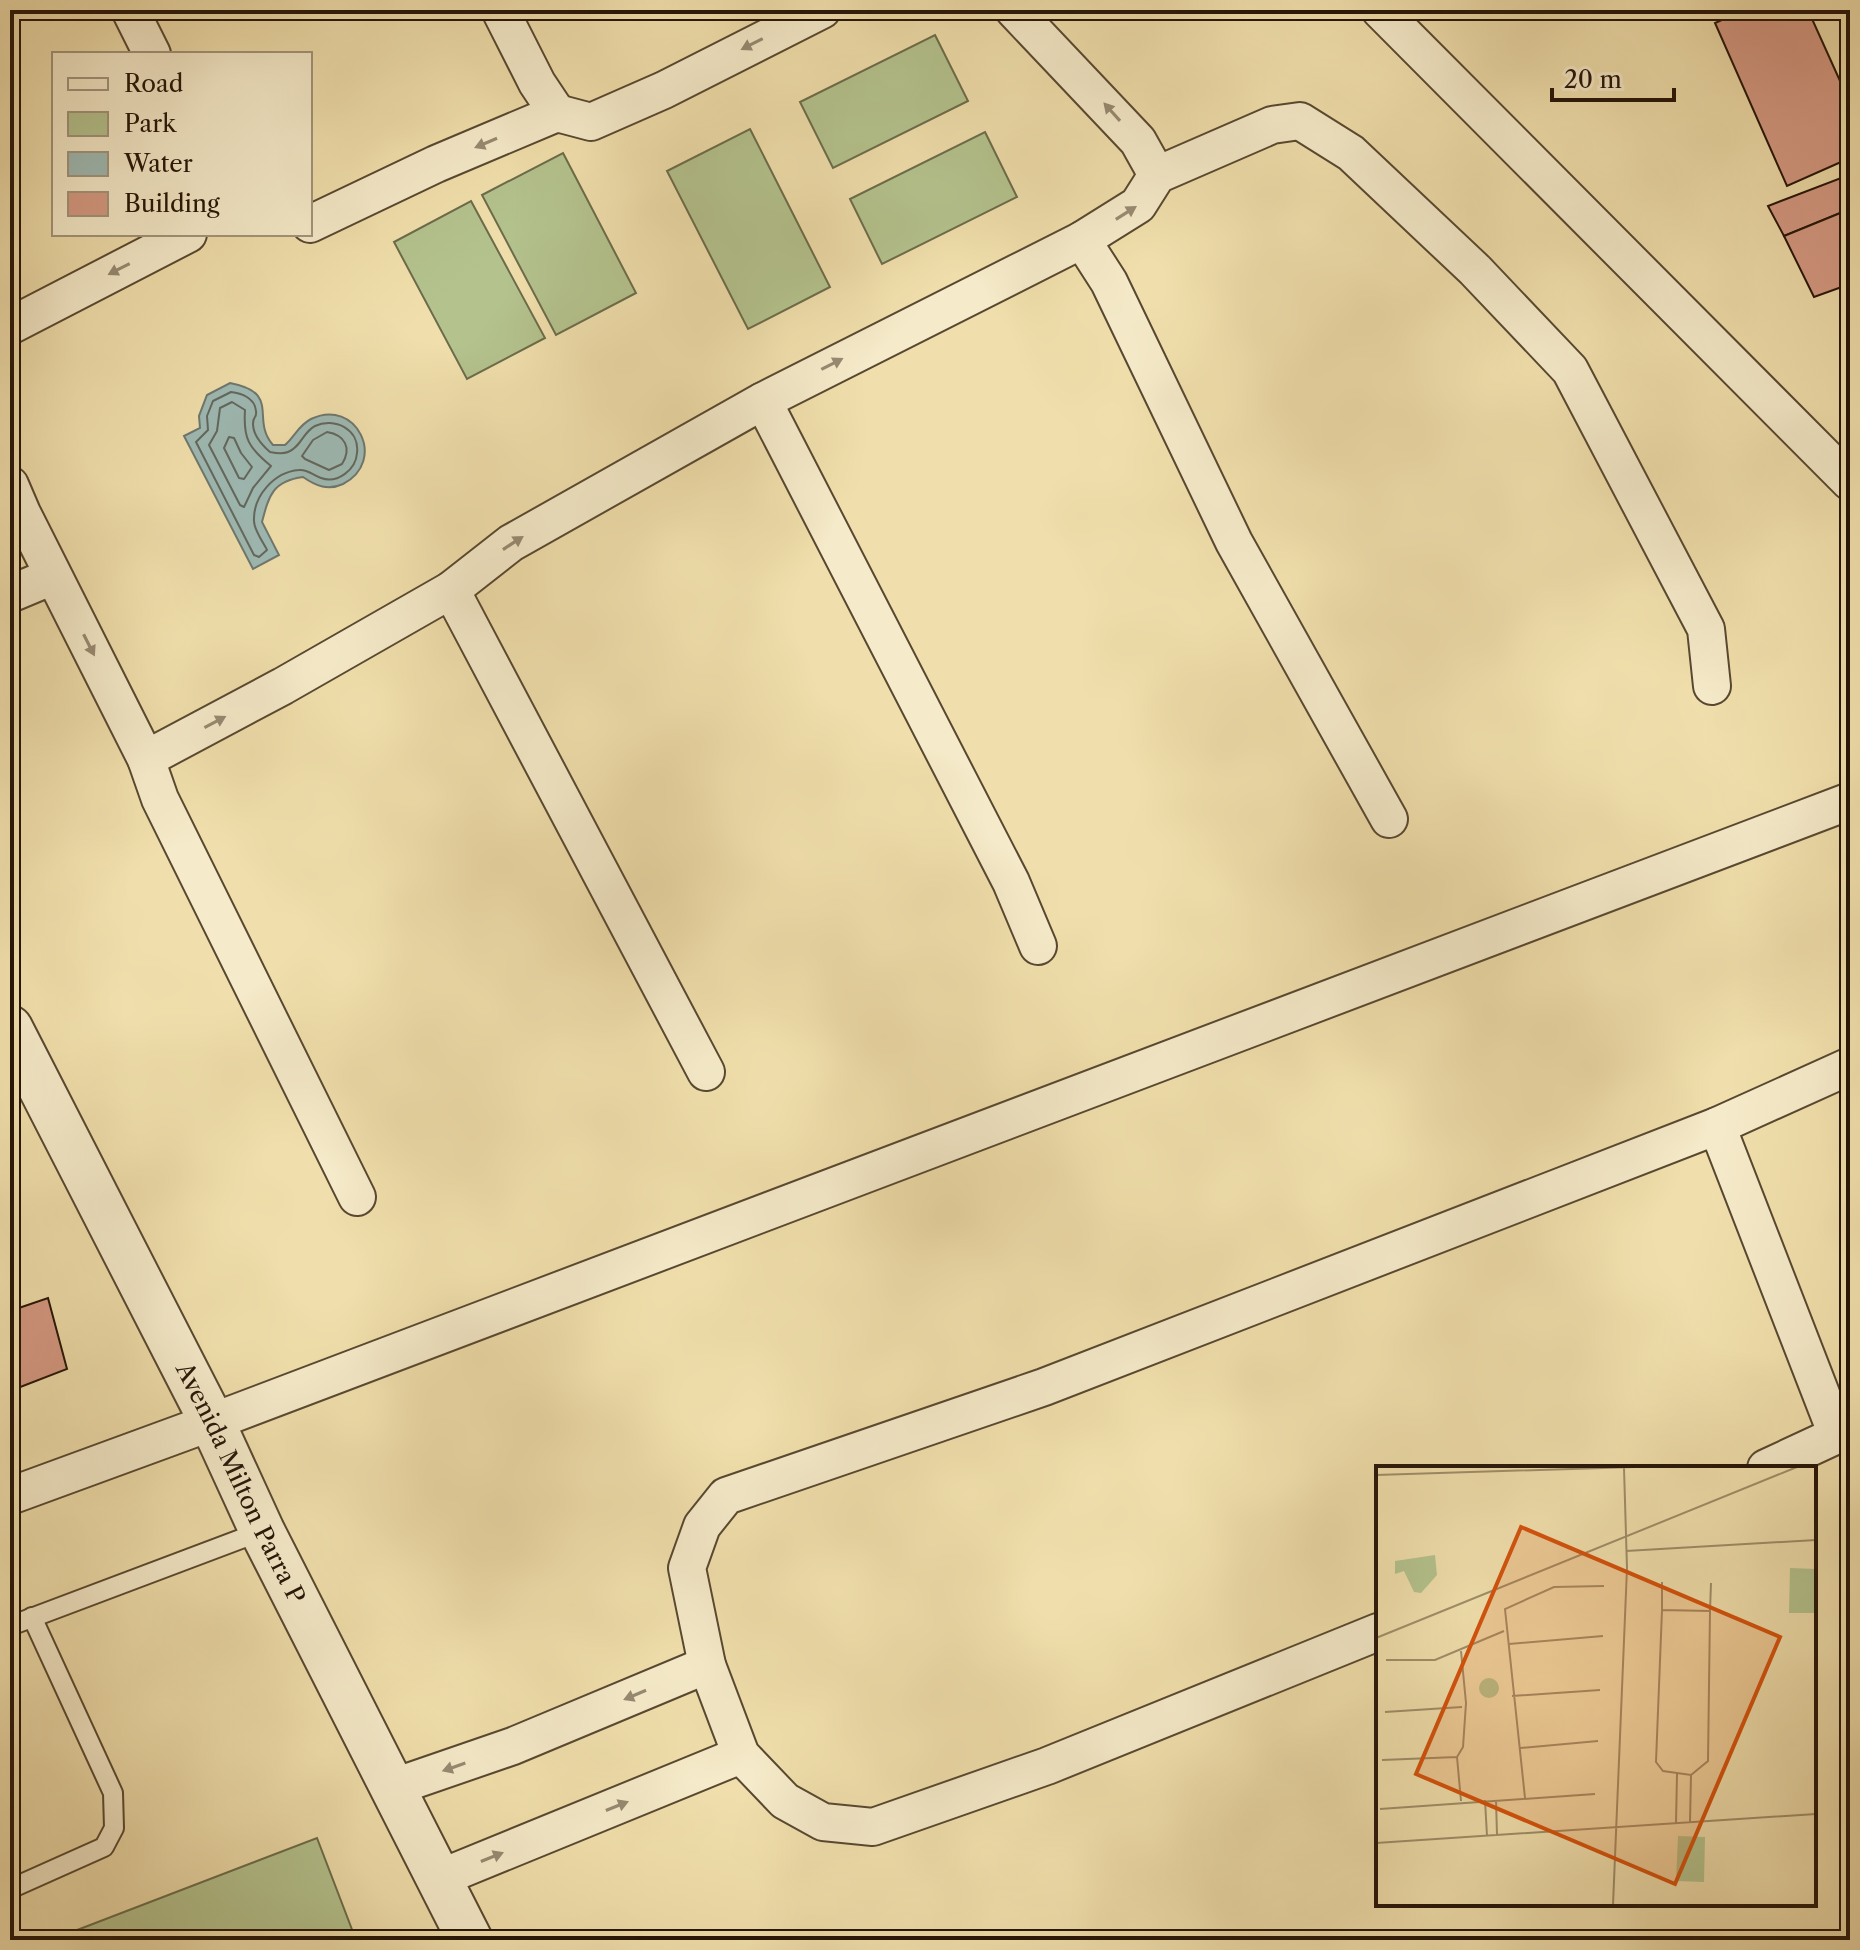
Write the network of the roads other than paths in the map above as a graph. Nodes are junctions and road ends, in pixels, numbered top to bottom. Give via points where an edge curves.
1 (130, 10) edge
2 (500, 10) edge
3 (822, 10) edge
4 (1014, 10) edge
5 (1380, 10) edge
6 (151, 52) edge
7 (557, 113) junction
8 (1157, 175) junction
9 (312, 223) edge
10 (184, 236) edge
11 (1082, 240) junction
12 (10, 326) edge
13 (763, 401) junction
14 (1850, 482) edge
15 (14, 506) edge
16 (53, 576) junction
17 (451, 590) junction
18 (10, 594) edge
19 (1712, 686) dead end
20 (146, 759) junction
21 (1850, 801) edge
22 (1389, 819) dead end
23 (1038, 946) dead end
24 (10, 1028) edge
25 (1850, 1066) edge
26 (706, 1072) dead end
27 (1717, 1126) junction
28 (357, 1197) dead end
29 (212, 1422) junction
30 (1844, 1433) edge
31 (1770, 1466) edge
32 (10, 1496) edge
33 (262, 1531) junction
34 (32, 1617) junction
35 (10, 1626) edge
36 (1376, 1633) edge
37 (707, 1665) junction
38 (741, 1755) junction
39 (394, 1787) junction
40 (440, 1878) junction
41 (10, 1889) edge
42 (470, 1940) edge

1 - 6 street
2 - 7 street
3 -> 7 street via 591,122
8 -> 4 street via 1138,141
5 - 14 street
7 -> 9 street
11 -> 8 street via 1138,205
8 - 19 street via 1272,125 1300,121 1351,153 1475,270 1570,370 1706,629
10 -> 12 street
13 -> 11 street
11 - 22 street via 1109,282 1234,542
17 -> 13 street via 511,543
13 - 23 street via 1011,882
15 - 16 street
16 - 18 street
16 -> 20 street
20 -> 17 street
17 - 26 street
20 - 28 street via 160,799
21 - 29 street
24 - 29 street, Avenida Milton Parra P
25 - 27 street
27 - 30 street
27 - 37 street via 1044,1387 726,1496 702,1526 687,1568
29 - 32 street
29 - 33 street, Avenida Milton Parra P
30 - 31 street
33 - 34 lane
33 - 39 street, Avenida Milton Parra P
34 - 35 lane
34 - 41 lane via 113,1793 114,1828 104,1847
36 - 38 street via 1047,1766 873,1827 823,1822 785,1801
37 - 38 street
37 -> 39 street via 513,1746
40 -> 38 street
39 - 40 street, Avenida Milton Parra P
40 - 42 street, Avenida Milton Parra P

